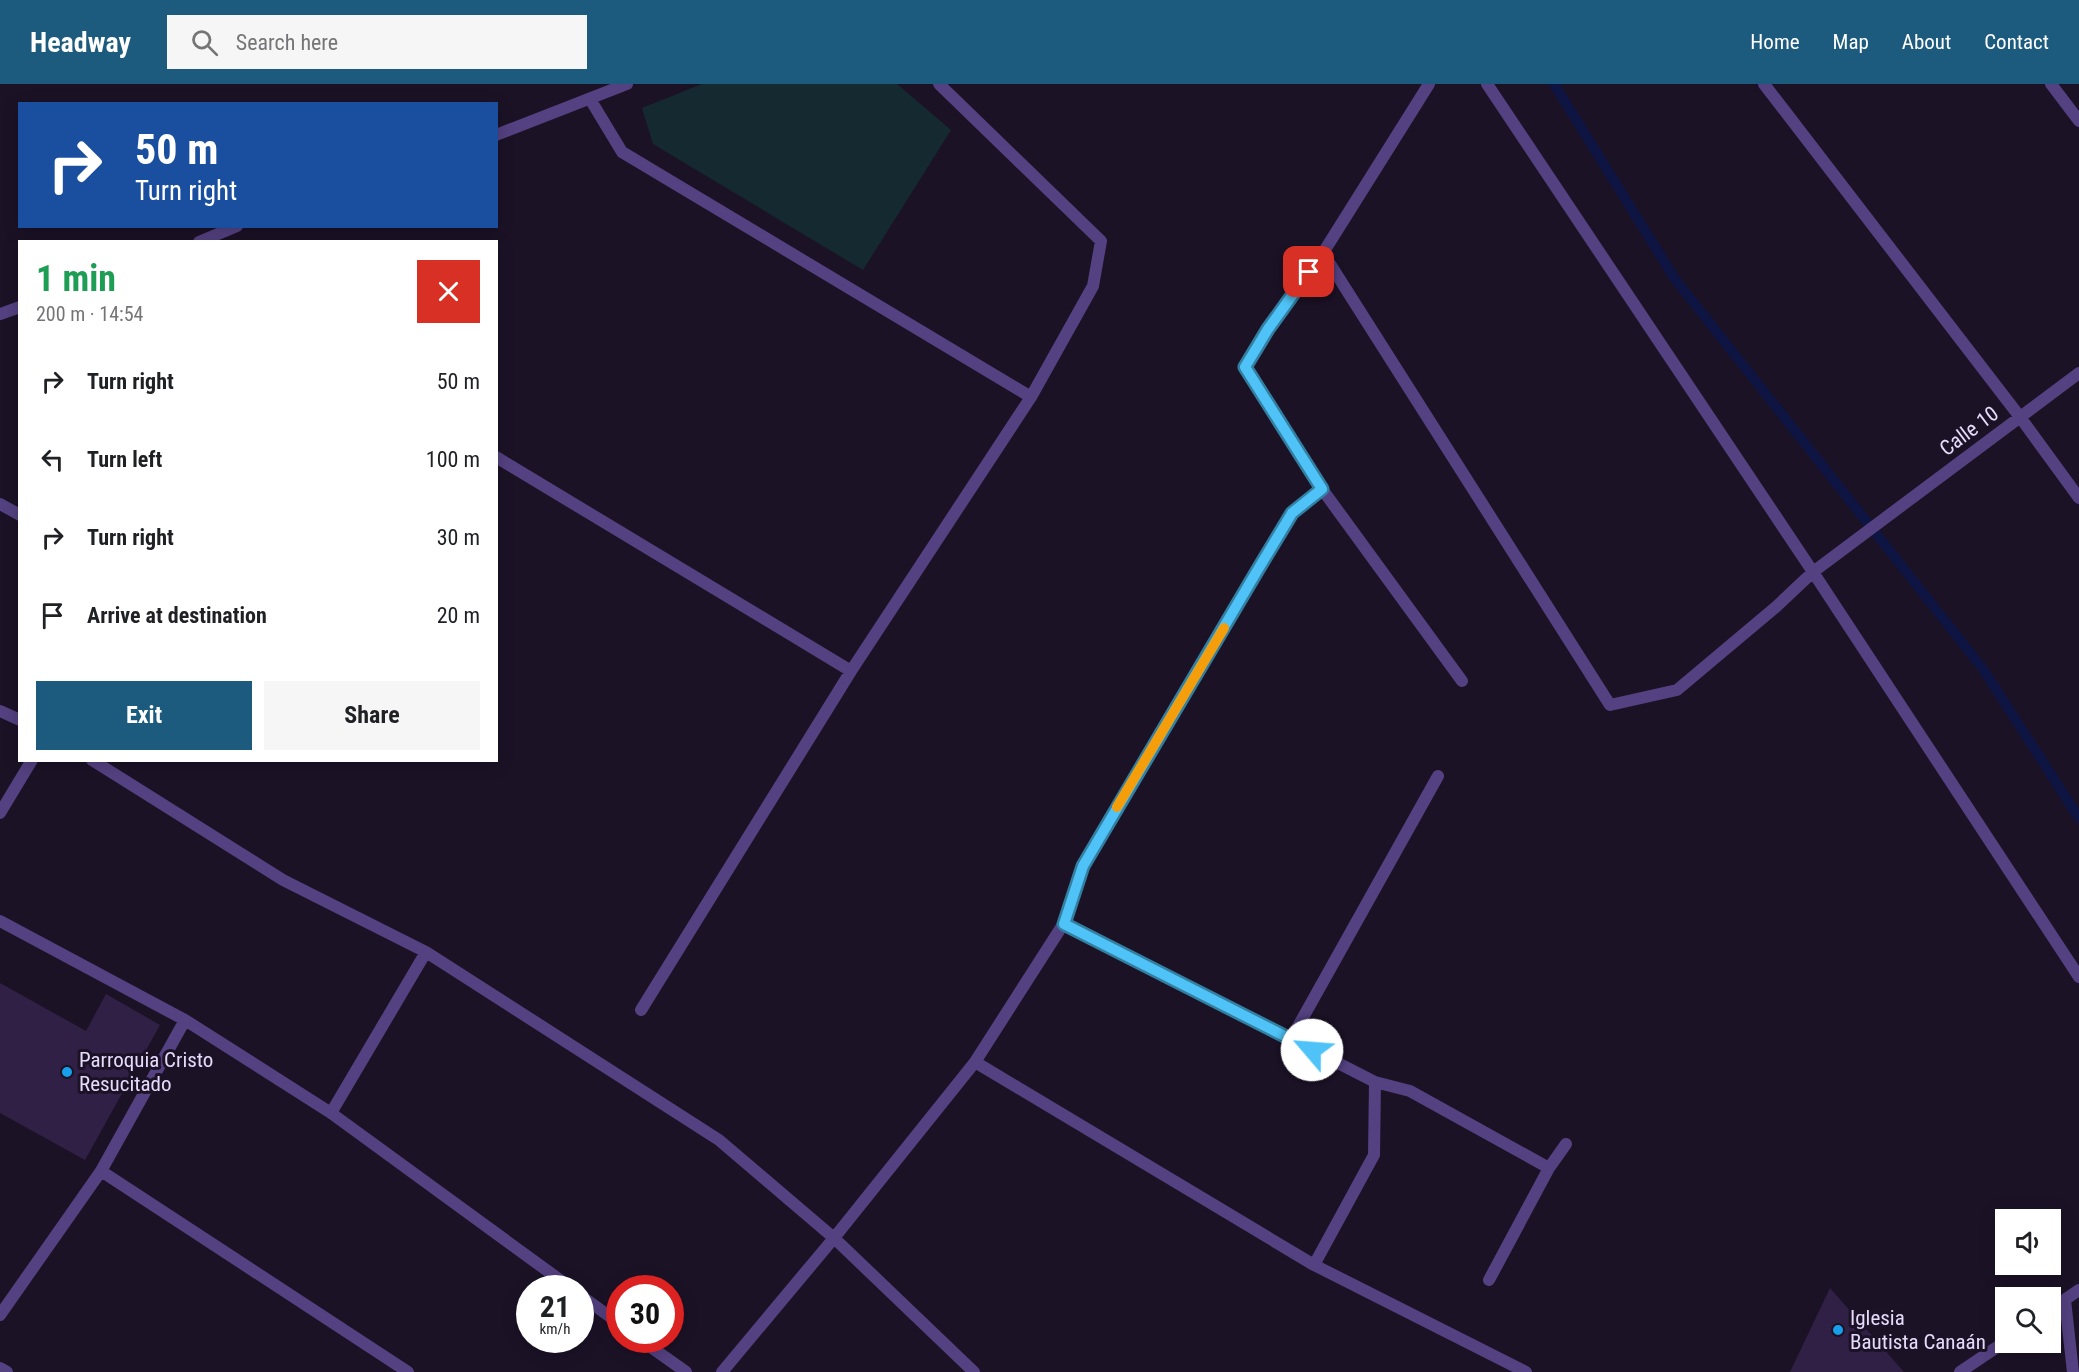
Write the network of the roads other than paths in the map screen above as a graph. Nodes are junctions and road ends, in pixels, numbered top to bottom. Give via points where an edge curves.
1 (627, 84) edge
2 (939, 84) edge
3 (1429, 84) edge
4 (1487, 84) edge
5 (1764, 84) edge
6 (2051, 84) edge
7 (590, 99) junction
8 (2079, 121) edge
9 (498, 134) edge
10 (232, 228) edge
11 (204, 240) edge
12 (1323, 253) junction
13 (18, 308) edge
14 (0, 314) edge
15 (2079, 373) edge
16 (1031, 397) junction
17 (2020, 417) junction
18 (498, 458) edge
19 (1322, 489) junction
20 (2079, 498) edge
21 (0, 504) edge
22 (18, 514) edge
23 (1813, 572) junction
24 (851, 671) junction
25 (1462, 681) dead end
26 (0, 711) edge
27 (18, 719) edge
28 (31, 762) edge
29 (95, 762) edge
30 (1438, 776) dead end
31 (0, 813) edge
32 (0, 921) edge
33 (1064, 924) junction
34 (426, 952) junction
35 (2079, 977) edge
36 (642, 1010) dead end
37 (185, 1020) junction
38 (1291, 1039) junction
39 (975, 1062) junction
40 (1375, 1082) junction
41 (331, 1113) junction
42 (1566, 1144) dead end
43 (1549, 1168) junction
44 (101, 1171) junction
45 (834, 1238) junction
46 (1314, 1265) junction
47 (553, 1275) edge
48 (1489, 1280) dead end
49 (2079, 1290) edge
50 (2065, 1300) junction
51 (2061, 1303) edge
52 (0, 1315) edge
53 (1995, 1348) edge
54 (659, 1353) edge
55 (0, 1368) edge
56 (7, 1372) edge
57 (408, 1372) edge
58 (686, 1372) edge
59 (723, 1372) edge
60 (974, 1372) edge
61 (1526, 1372) edge
62 (1960, 1372) edge
63 (2073, 1372) edge

1 - 7 street
2 - 16 street via 1101,241 1093,286
3 - 12 street
4 - 23 street
5 - 17 street
6 - 8 street
7 - 9 street
7 - 16 street via 622,152
10 - 11 street
12 - 19 street via 1245,367
12 - 23 street, Calle 10 via 1610,705 1677,690
13 - 14 street
15 - 17 street, Calle 10
16 - 24 street
17 - 20 street
17 - 23 street, Calle 10
18 - 24 street
19 - 25 street
19 - 33 street via 1292,513 1286,523 1083,866
21 - 22 street
23 - 35 street
24 - 36 street
26 - 27 street
28 - 31 street
29 - 34 street via 283,880
30 - 38 street
32 - 37 street
33 - 38 street
33 - 39 street
34 - 41 street
34 - 45 street via 719,1140
37 - 41 street
37 - 44 street
38 - 40 street
39 - 45 street
39 - 46 street
40 - 43 street via 1410,1091
40 - 46 street via 1374,1155
41 - 47 street
42 - 43 street
43 - 48 street
44 - 52 street
44 - 57 street
45 - 59 street
45 - 60 street
46 - 61 street
49 - 50 street
50 - 51 street
50 - 63 street
53 - 62 street
54 - 58 street
55 - 56 street

